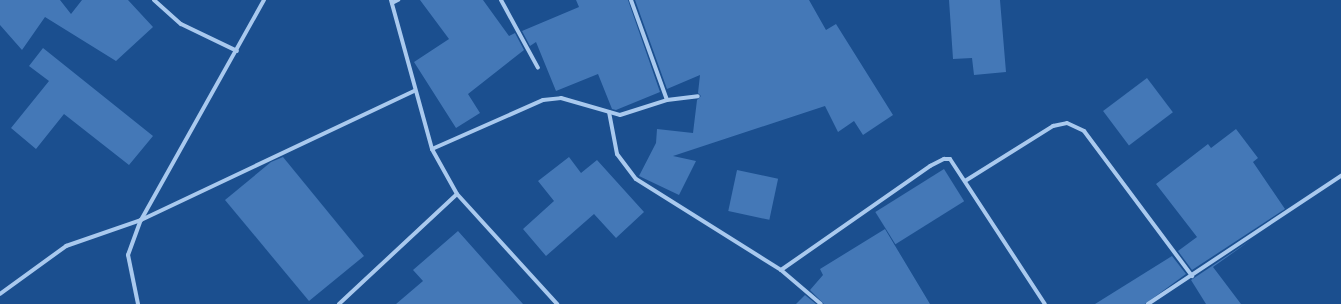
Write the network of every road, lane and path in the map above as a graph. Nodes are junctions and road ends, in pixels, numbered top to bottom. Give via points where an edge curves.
1 (154, 0) edge
2 (264, 0) edge
3 (398, 0) edge
4 (501, 0) edge
5 (631, 0) edge
6 (392, 2) edge
7 (237, 51) junction
8 (538, 68) dead end
9 (414, 91) junction
10 (698, 96) dead end
11 (667, 100) junction
12 (609, 112) junction
13 (432, 149) junction
14 (1341, 176) edge
15 (966, 181) junction
16 (457, 194) junction
17 (141, 220) junction
18 (781, 270) junction
19 (1192, 276) junction
20 (0, 294) edge
21 (138, 304) edge
22 (339, 304) edge
23 (557, 304) edge
24 (821, 304) edge
25 (1045, 304) edge
26 (1148, 304) edge

1 - 7 street via 181,24
2 - 7 street
3 - 6 street
4 - 8 street
5 - 11 street
6 - 9 street
7 - 17 street
9 - 13 street
9 - 17 street
10 - 11 street
11 - 12 street via 620,115
12 - 13 street via 561,98 543,100
12 - 18 street via 617,154 636,179
13 - 16 street
14 - 19 street
15 - 18 street via 954,163 944,159
15 - 19 street via 1053,126 1067,124 1084,131
15 - 25 street
16 - 22 street
16 - 23 street
17 - 20 street via 66,246
17 - 21 street via 128,255
18 - 24 street
19 - 26 street

